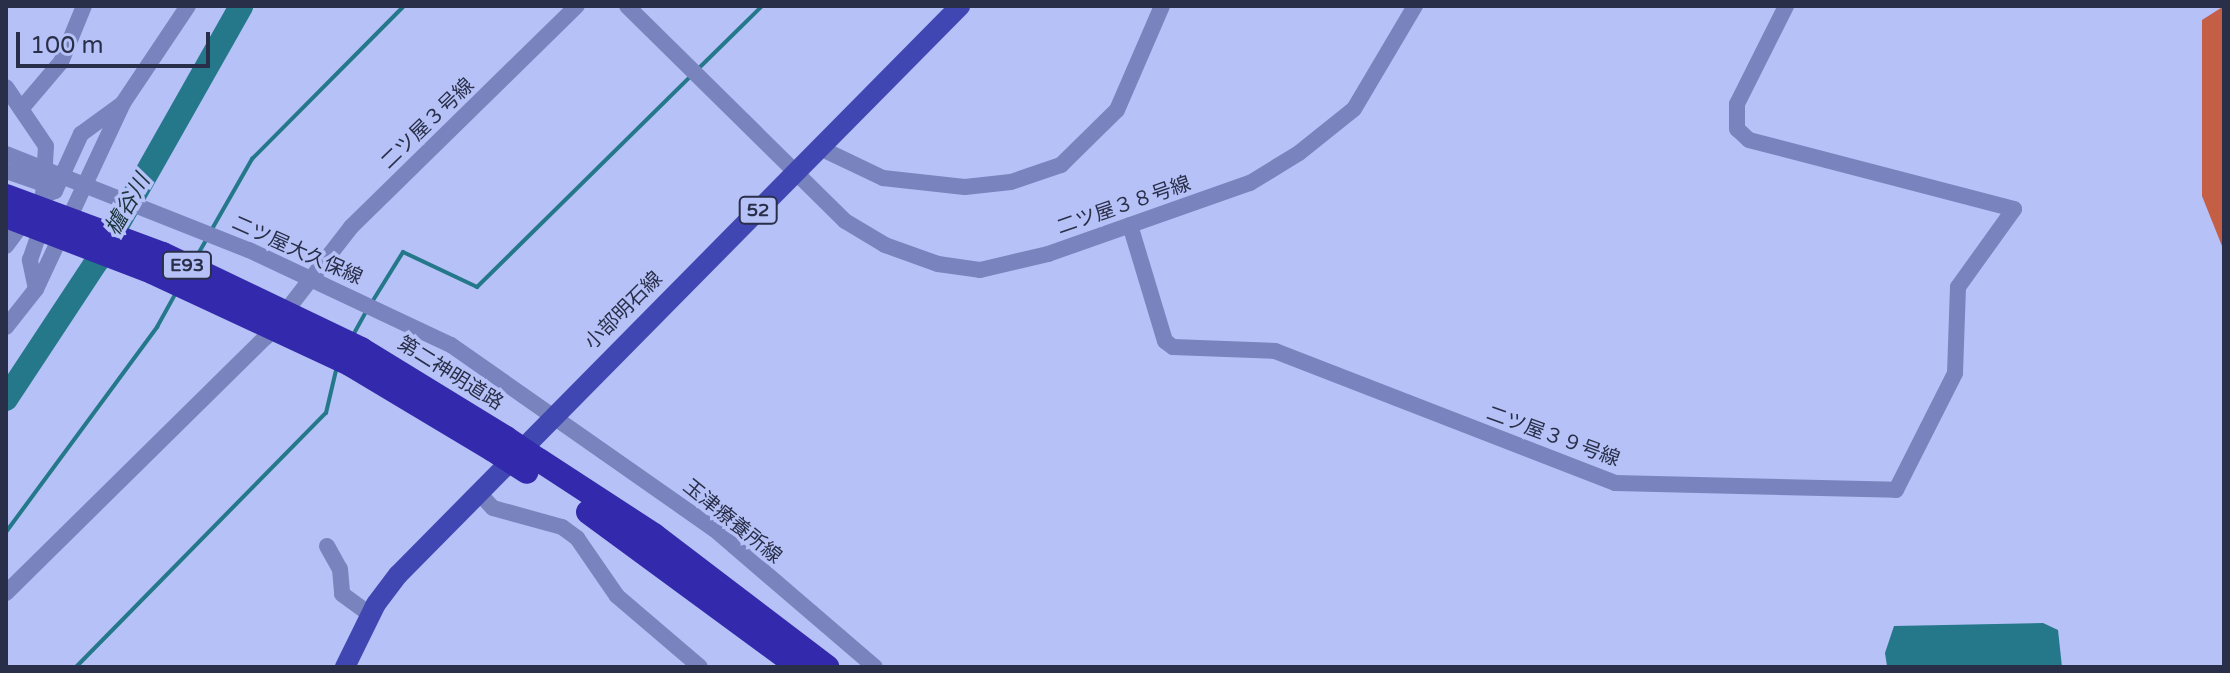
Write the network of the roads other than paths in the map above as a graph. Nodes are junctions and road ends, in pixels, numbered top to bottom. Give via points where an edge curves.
1 (84, 6) edge
2 (188, 6) edge
3 (577, 6) edge
4 (627, 6) edge
5 (960, 6) edge
6 (1162, 6) edge
7 (1415, 6) edge
8 (1786, 6) edge
9 (6, 87) edge
10 (123, 103) junction
11 (21, 109) junction
12 (820, 148) junction
13 (6, 154) edge
14 (6, 171) edge
15 (794, 172) junction
16 (46, 190) junction
17 (6, 196) edge
18 (1130, 225) junction
19 (8, 232) edge
20 (313, 277) junction
21 (36, 289) junction
22 (6, 327) edge
23 (356, 357) junction
24 (557, 416) junction
25 (533, 466) junction
26 (478, 492) junction
27 (327, 546) dead end
28 (6, 593) edge
29 (371, 615) junction
30 (693, 665) edge
31 (347, 666) edge
32 (799, 667) edge
33 (827, 667) edge
34 (875, 667) edge

1 - 11 street via 61,62
2 - 10 street
3 - 20 street, 二ツ屋３号線 via 351,227
4 - 15 street, 二ツ屋３８号線
5 - 12 main road, 小部明石線 / 52
6 - 12 street via 1117,110 1061,165 1011,182 965,187 883,178
7 - 18 street, 二ツ屋３８号線 via 1354,109 1299,153 1250,183
8 - 18 street, 二ツ屋３９号線 via 1737,104 1737,129 1749,140 2014,209 1958,287 1955,373 1896,490 1615,483 1275,351 1173,347 1165,341
9 - 11 street
10 - 16 street via 81,134
10 - 21 street
11 - 16 street via 46,146
12 - 15 main road, 小部明石線 / 52
13 - 20 street, 二ツ屋大久保線, bridge
14 - 16 street
15 - 18 street, 二ツ屋３８号線 via 845,221 885,245 938,264 980,270 1048,254
15 - 24 main road, 小部明石線 / 52
16 - 19 street
16 - 21 street via 30,260
17 - 23 highway, 第二神明道路 / E93, bridge via 163,254
19 - 23 highway, 第二神明道路 / E93, bridge via 152,272
20 - 24 street, 二ツ屋大久保線 via 451,345
20 - 28 street, 二ツ屋３号線 via 266,337
21 - 22 street
23 - 25 highway, 第二神明道路 / E93, bridge
24 - 26 main road, 小部明石線 / 52
24 - 34 street, 玉津療養所線 via 714,529
25 - 32 highway, 第二神明道路 / E93
25 - 33 highway, 第二神明道路 / E93 via 654,535
26 - 29 main road, 小部明石線 / 52 via 398,575
26 - 30 street via 493,508 562,527 577,538 617,596
27 - 29 street via 340,569 342,594
29 - 31 main road, 小部明石線 / 52

